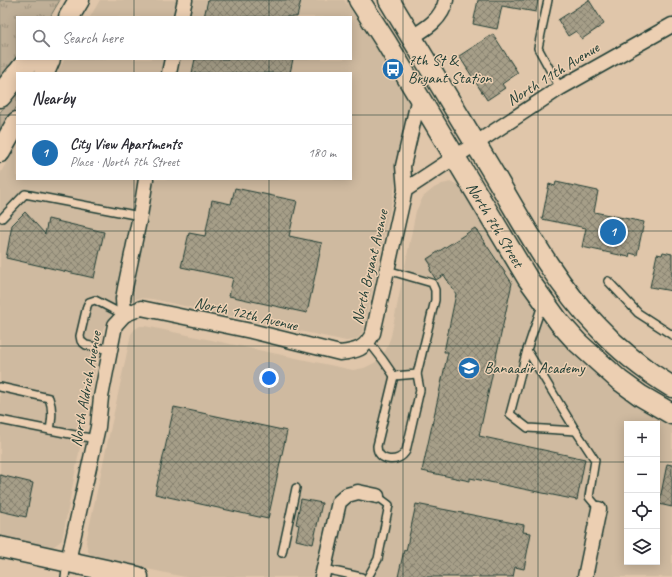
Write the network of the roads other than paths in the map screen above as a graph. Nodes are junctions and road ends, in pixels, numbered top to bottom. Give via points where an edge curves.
1 (79, 0) edge
2 (185, 0) edge
3 (359, 0) edge
4 (389, 0) edge
5 (446, 0) edge
6 (548, 0) edge
7 (70, 16) edge
8 (181, 16) edge
9 (672, 25) edge
10 (412, 37) junction
11 (29, 60) edge
12 (50, 60) edge
13 (172, 60) edge
14 (20, 72) edge
15 (44, 72) edge
16 (169, 72) edge
17 (16, 76) edge
18 (560, 88) junction
19 (0, 96) edge
20 (419, 97) junction
21 (16, 124) edge
22 (476, 143) junction
23 (0, 152) edge
24 (454, 156) junction
25 (146, 180) edge
26 (405, 190) junction
27 (140, 216) junction
28 (2, 218) dead end
29 (387, 270) junction
30 (608, 281) dead end
31 (544, 301) junction
32 (124, 315) junction
33 (672, 335) edge
34 (365, 345) junction
35 (111, 350) junction
36 (528, 350) junction
37 (416, 374) junction
38 (394, 376) junction
39 (0, 387) edge
40 (672, 387) edge
41 (672, 414) edge
42 (0, 420) edge
43 (50, 430) junction
44 (576, 431) junction
45 (95, 439) junction
46 (296, 488) dead end
47 (377, 496) joint
48 (599, 509) joint
49 (0, 547) edge
50 (282, 553) dead end
51 (66, 569) edge
52 (323, 573) edge
53 (138, 577) edge
54 (361, 577) edge
55 (368, 577) edge
56 (585, 577) edge

1 - 7 main road
2 - 8 street
3 - 20 main road, North 7th Street
4 - 10 main road, North 7th Street
5 - 10 street via 437,19
6 - 18 lane via 538,48
9 - 18 street, North 11th Avenue
10 - 22 main road, North 7th Street
11 - 14 highway
12 - 15 main road
13 - 16 street
17 - 19 highway
18 - 22 street, North 11th Avenue
20 - 24 main road, North 7th Street
20 - 26 street, North Bryant Avenue via 403,166
21 - 23 main road
22 - 24 street, North 11th Avenue
22 - 40 main road, North 7th Street via 535,243 579,306 615,344
24 - 26 street
24 - 31 main road, North 7th Street
25 - 27 street
26 - 29 street, North Bryant Avenue
27 - 28 lane via 25,194
27 - 32 street via 123,299
29 - 34 street, North Bryant Avenue via 373,333
29 - 37 lane via 432,283 435,290 436,300
30 - 33 lane via 638,313
31 - 36 lane
31 - 41 main road, North 7th Street via 559,322 598,361 641,396
32 - 34 street, North 12th Avenue via 141,308 340,353 351,352
32 - 35 street, North Aldrich Avenue via 115,325
32 - 35 lane via 95,300 87,306 80,336 82,341 86,345
34 - 38 lane via 384,360
35 - 45 street, North Aldrich Avenue
36 - 44 lane
36 - 44 lane via 510,414 528,428
37 - 38 lane
37 - 38 lane via 420,390 406,451 401,458 390,460 378,453 377,446
39 - 43 lane via 48,398 53,414
42 - 43 lane
43 - 45 lane
44 - 48 lane via 595,460 589,497
45 - 51 street, North Aldrich Avenue
46 - 50 lane
47 - 52 street via 358,492 347,495 339,502
47 - 55 lane via 388,505 378,559
48 - 56 street
49 - 51 main road
51 - 53 main road
52 - 54 lane

